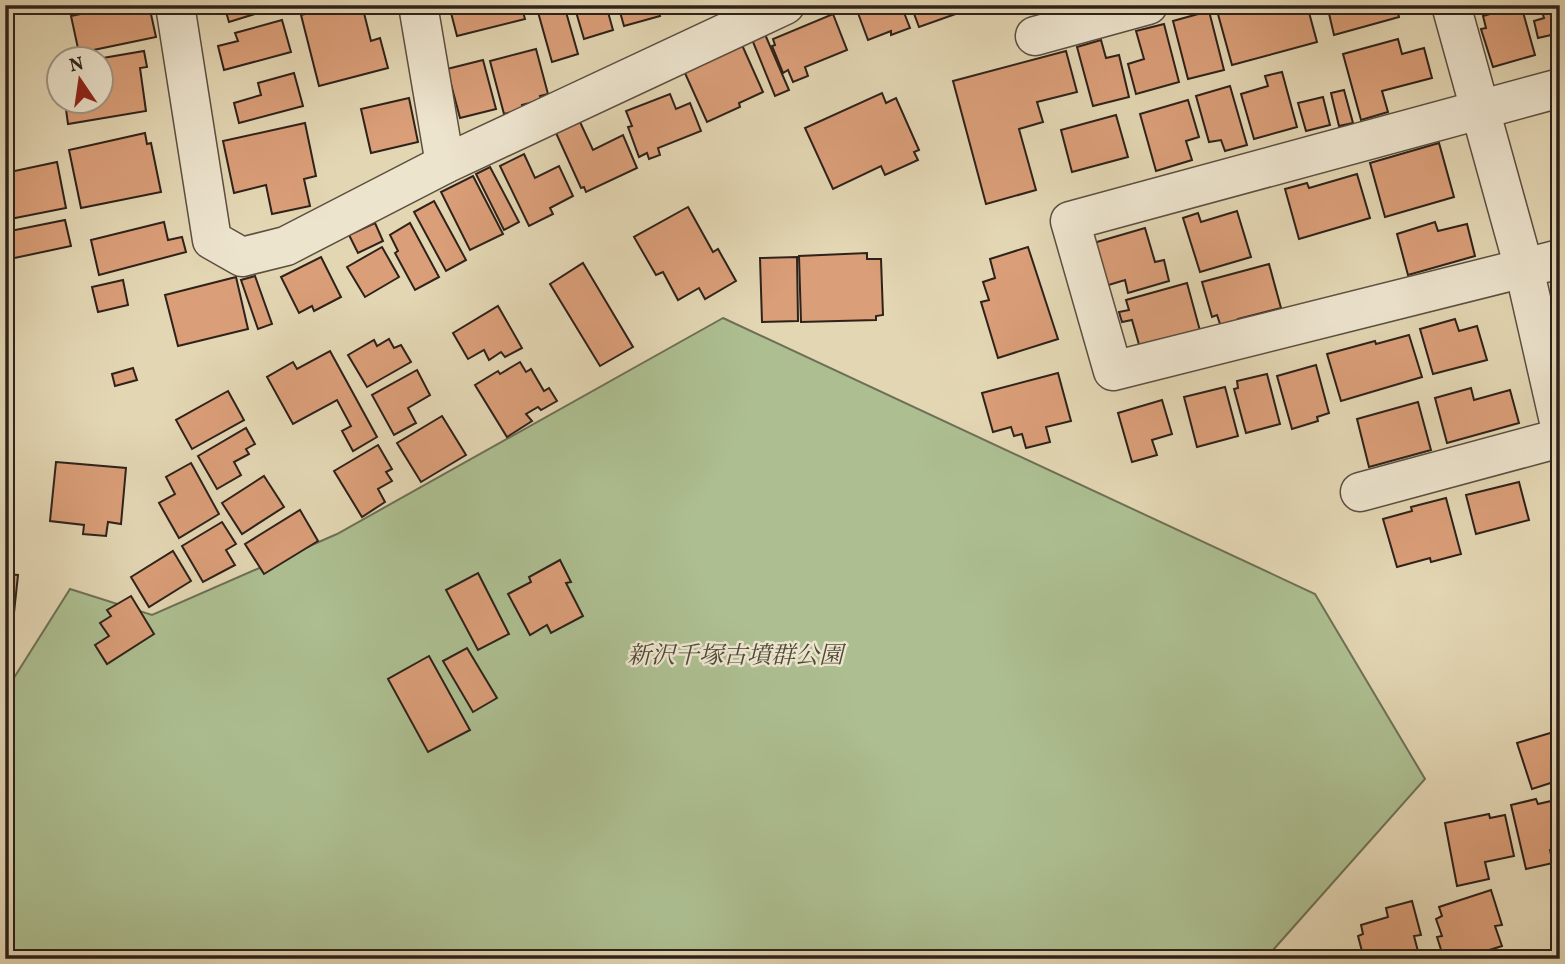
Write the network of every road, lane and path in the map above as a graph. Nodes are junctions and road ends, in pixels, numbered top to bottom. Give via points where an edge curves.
1 (175, 5) edge
2 (418, 5) edge
3 (785, 5) edge
4 (1148, 5) edge
5 (1451, 5) edge
6 (1035, 36) dead end
7 (1560, 88) edge
8 (1480, 110) junction
9 (445, 164) junction
10 (1542, 263) edge
11 (1560, 426) edge
12 (1560, 438) edge
13 (1360, 492) dead end

1 - 9 street via 212,240 242,257 286,246
2 - 9 street
3 - 9 street
4 - 6 street
5 - 8 street
7 - 8 street
8 - 10 street
8 - 10 street via 1070,221 1113,371
10 - 11 street
12 - 13 street

